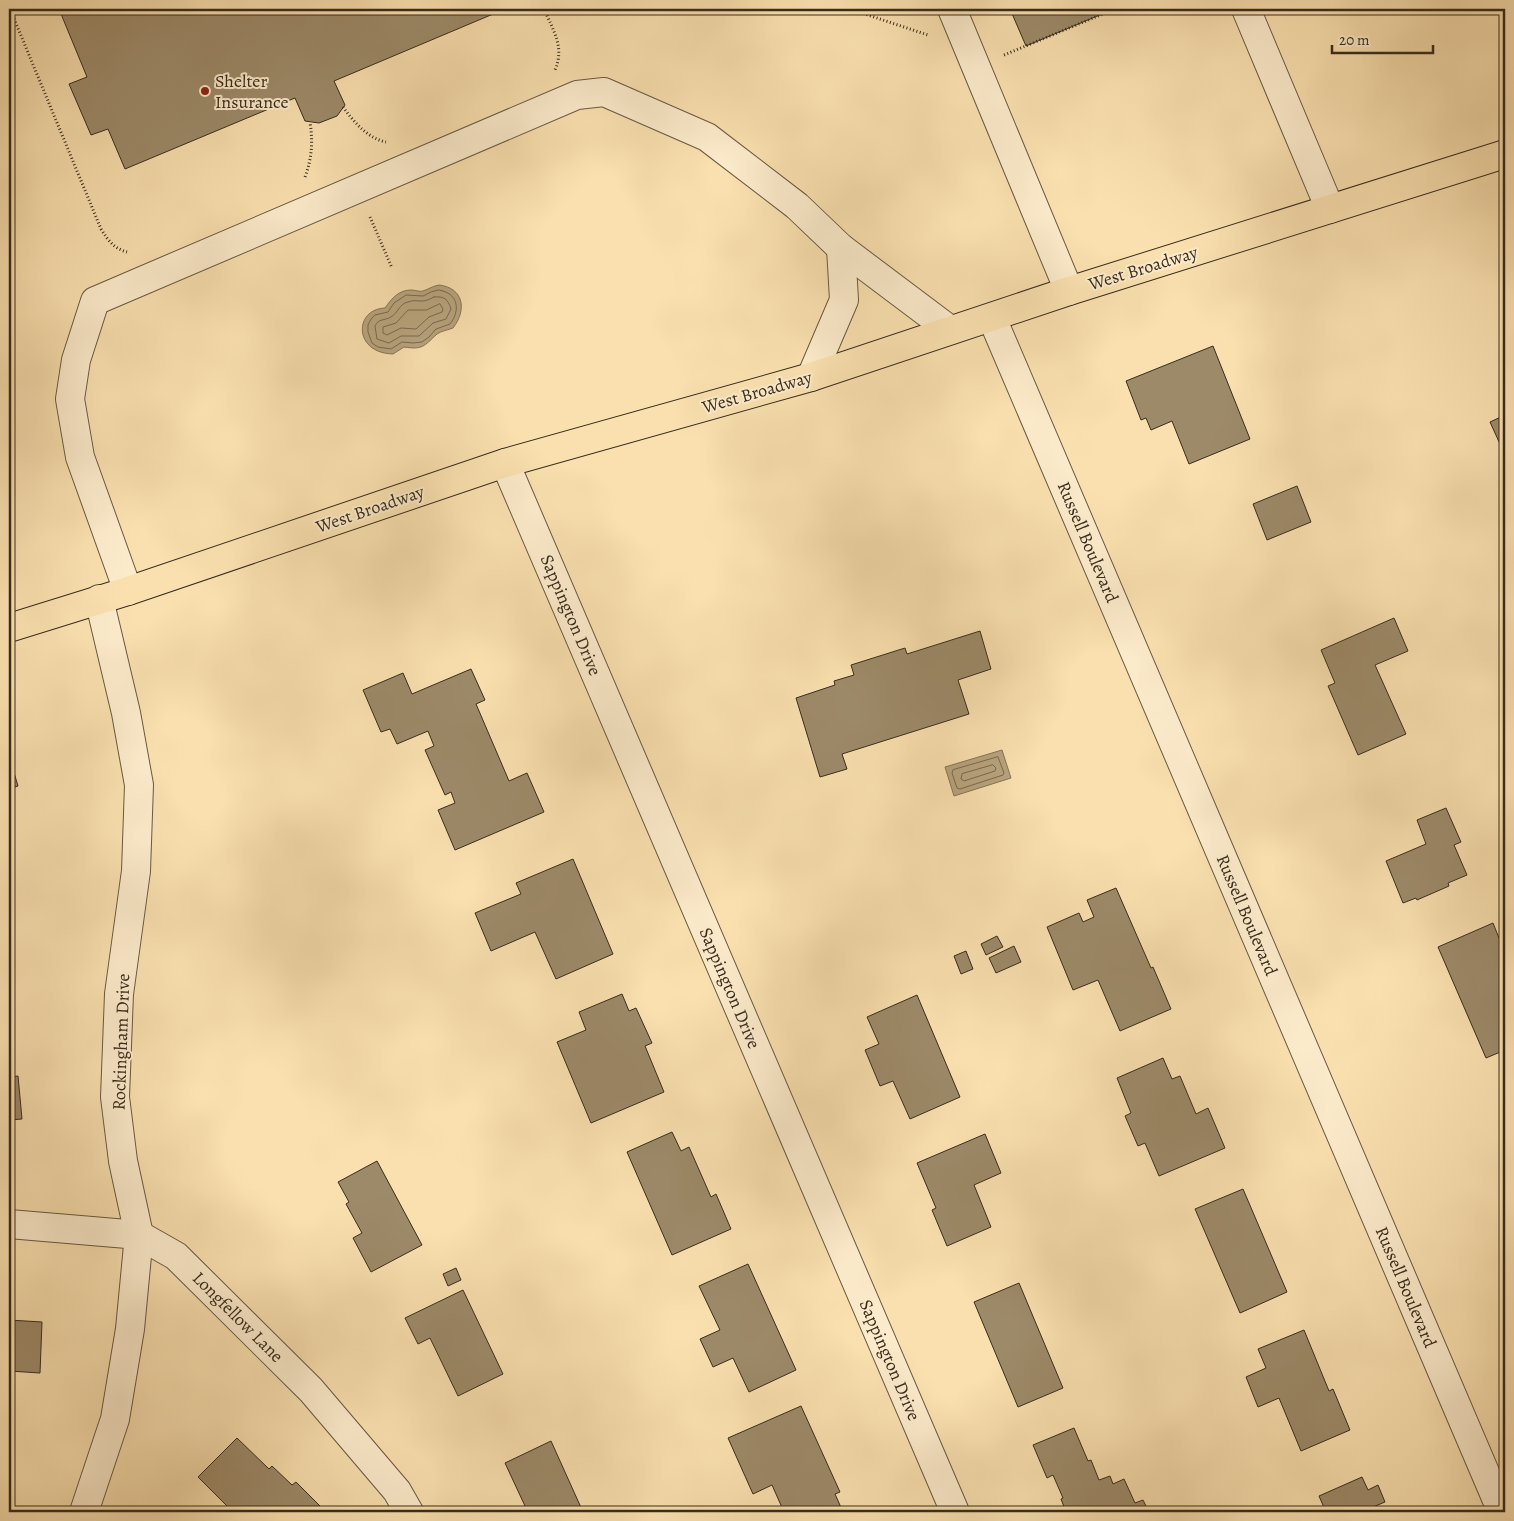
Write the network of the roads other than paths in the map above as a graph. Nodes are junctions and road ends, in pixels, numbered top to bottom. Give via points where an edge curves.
1 (952, 9) edge
2 (1246, 9) edge
3 (1505, 154) edge
4 (1330, 209) junction
5 (841, 248) junction
6 (1069, 291) junction
7 (992, 318) junction
8 (950, 330) junction
9 (811, 377) junction
10 (505, 463) junction
11 (128, 591) junction
12 (99, 599) junction
13 (9, 628) edge
14 (9, 1224) edge
15 (139, 1236) junction
16 (1502, 1505) edge
17 (84, 1512) edge
18 (409, 1512) edge
19 (955, 1512) edge

1 - 6 street
2 - 4 street
3 - 4 main road, West Broadway
4 - 6 main road, West Broadway
5 - 8 street
5 - 9 street via 844,300
5 - 11 street via 797,206 707,137 604,92 576,95 95,301 76,360 70,399 80,457
6 - 7 main road, West Broadway
7 - 8 main road, West Broadway
7 - 16 street, Russell Boulevard
8 - 9 main road, West Broadway
9 - 10 main road, West Broadway
10 - 11 main road, West Broadway
10 - 19 street, Sappington Drive
11 - 12 main road, West Broadway
12 - 13 main road, West Broadway
12 - 15 street, Rockingham Drive via 126,713 138,785 136,871 119,994 116,1097 123,1161
14 - 15 street, Longfellow Lane
15 - 17 street, Rockingham Drive via 130,1329 115,1419
15 - 18 street, Longfellow Lane via 176,1256 311,1390 398,1491

